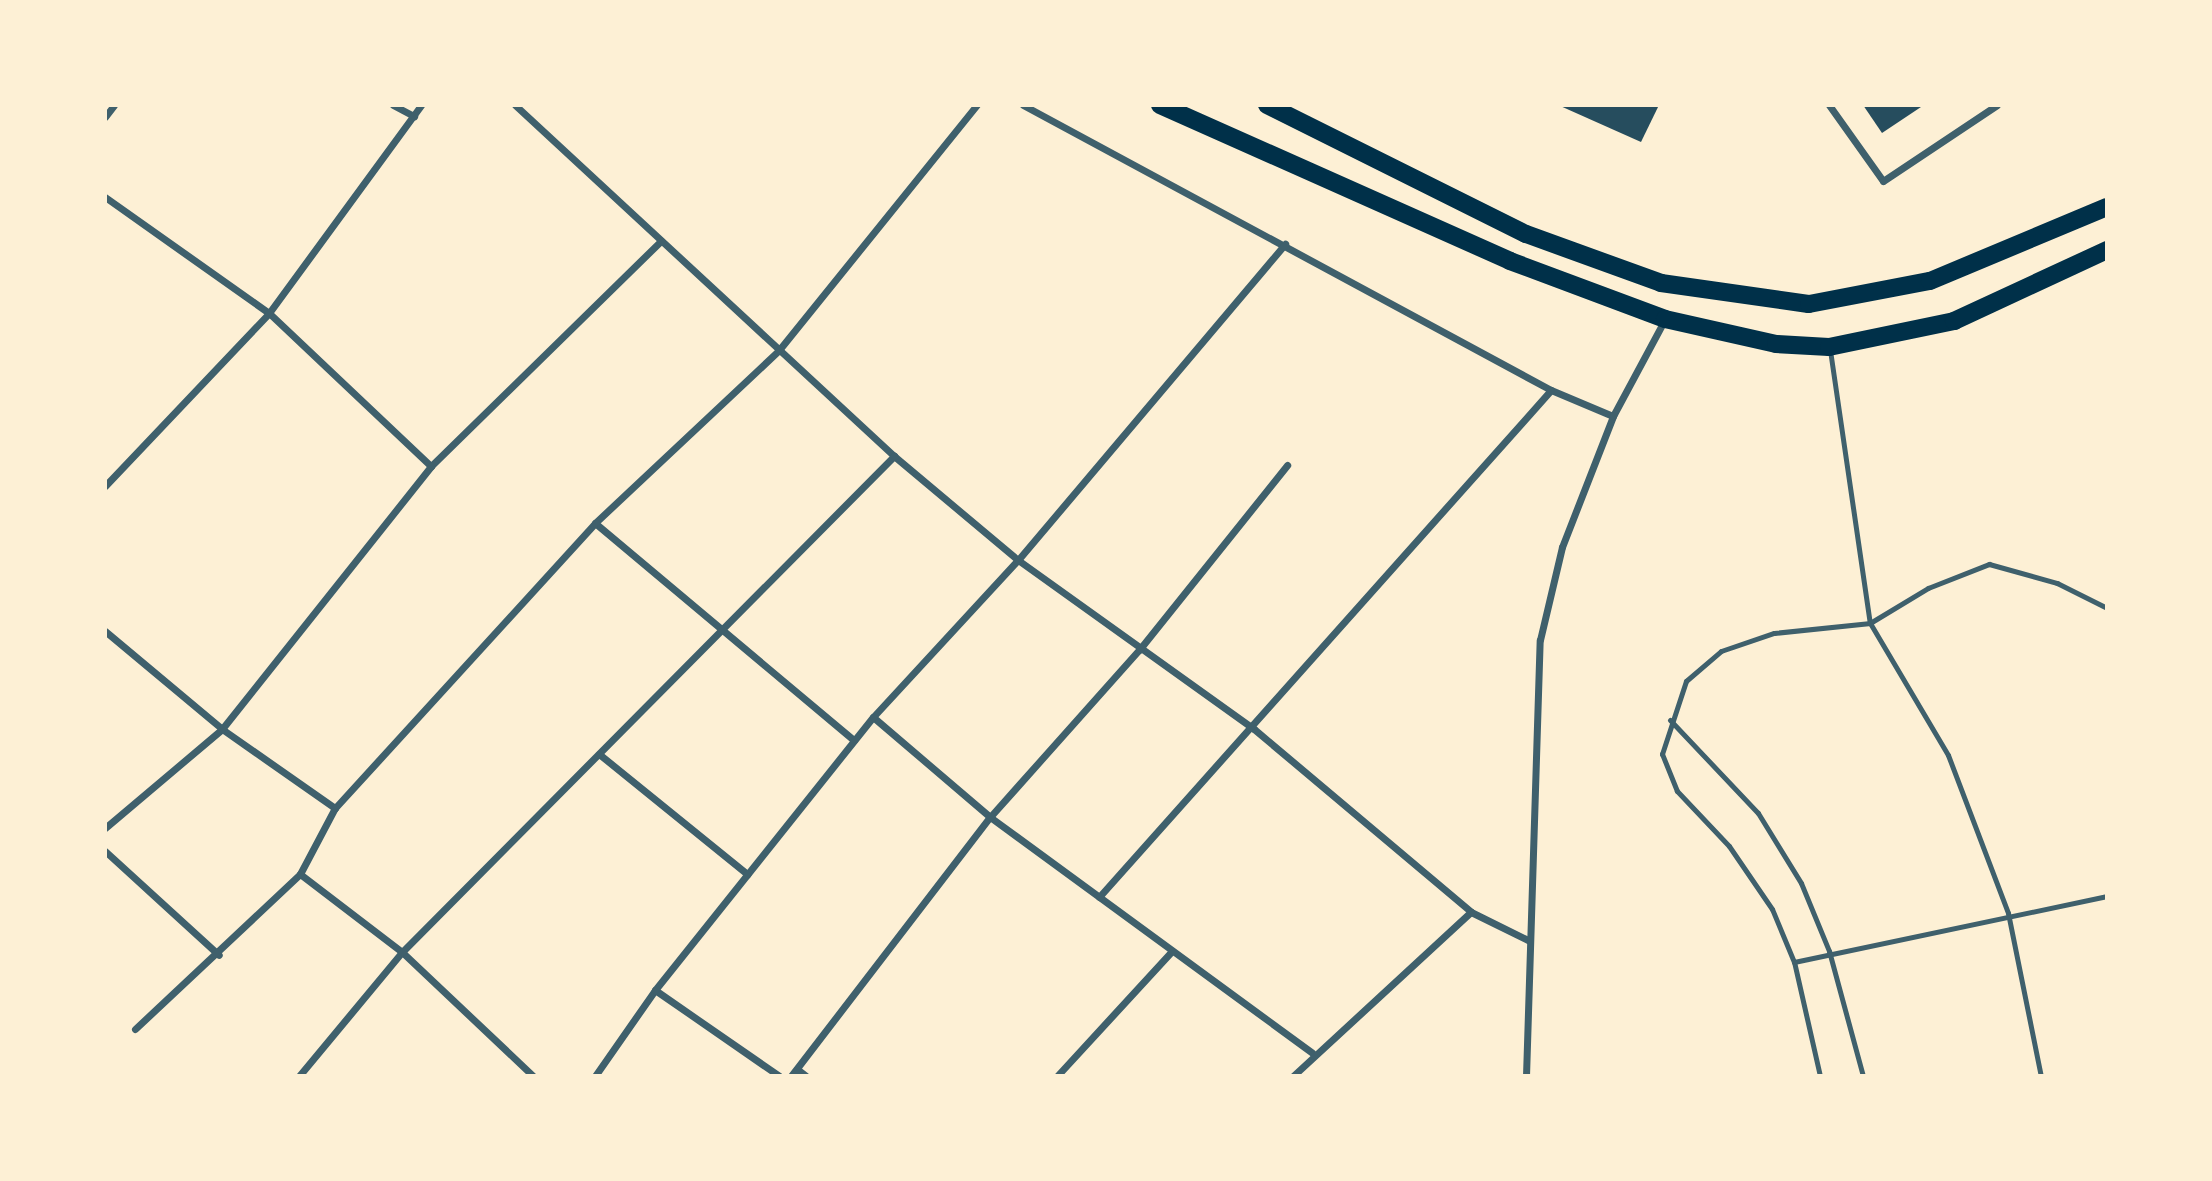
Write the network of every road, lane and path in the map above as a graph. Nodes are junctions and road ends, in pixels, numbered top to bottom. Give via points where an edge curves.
1 (114, 105) edge
2 (393, 105) edge
3 (421, 105) edge
4 (515, 105) edge
5 (977, 105) edge
6 (1023, 105) edge
7 (1160, 105) edge
8 (1267, 105) edge
9 (1829, 105) edge
10 (1997, 105) edge
11 (414, 116) junction
12 (105, 117) edge
13 (105, 197) edge
14 (2107, 207) edge
15 (661, 241) junction
16 (1285, 244) junction
17 (2107, 250) edge
18 (269, 313) junction
19 (1665, 319) junction
20 (1829, 347) junction
21 (779, 350) junction
22 (1551, 390) junction
23 (1613, 416) junction
24 (894, 456) junction
25 (1287, 465) dead end
26 (430, 466) junction
27 (105, 486) edge
28 (595, 523) junction
29 (1017, 560) junction
30 (2107, 608) edge
31 (1870, 624) junction
32 (722, 629) junction
33 (105, 631) edge
34 (1139, 650) junction
35 (873, 717) junction
36 (1670, 720) junction
37 (222, 729) junction
38 (1254, 729) junction
39 (854, 740) junction
40 (599, 754) junction
41 (335, 808) junction
42 (990, 817) junction
43 (106, 824) edge
44 (105, 851) edge
45 (300, 874) junction
46 (747, 874) junction
47 (2107, 896) edge
48 (1099, 897) junction
49 (1471, 912) junction
50 (2008, 913) junction
51 (1528, 940) junction
52 (1172, 951) junction
53 (1829, 951) junction
54 (402, 952) junction
55 (219, 955) junction
56 (1794, 961) junction
57 (655, 990) junction
58 (135, 1029) dead end
59 (1312, 1053) junction
60 (794, 1073) edge
61 (299, 1076) edge
62 (533, 1076) edge
63 (595, 1076) edge
64 (779, 1076) edge
65 (806, 1076) edge
66 (1057, 1076) edge
67 (1293, 1076) edge
68 (1526, 1076) edge
69 (1820, 1076) edge
70 (1863, 1076) edge
71 (2041, 1076) edge

1 - 12 street
2 - 11 street
3 - 11 street
4 - 15 street
5 - 21 street
6 - 16 street
7 - 19 main road via 1510,261
8 - 14 main road via 1526,234 1661,283 1809,304 1930,281
9 - 10 street via 1883,181
11 - 18 street
13 - 18 street
15 - 21 street
15 - 26 street
16 - 22 street
16 - 29 street
17 - 20 main road via 1954,321
18 - 26 street
18 - 27 street
19 - 20 main road via 1776,344
19 - 23 street
20 - 31 lane
21 - 24 street
21 - 28 street
22 - 23 street
22 - 38 street
23 - 51 street via 1562,547 1540,640
24 - 29 street
24 - 32 street
25 - 34 street
26 - 37 street
28 - 32 street
28 - 41 street
29 - 34 street
29 - 35 street
30 - 31 lane via 2057,583 1989,564 1928,588
31 - 36 lane via 1774,633 1721,651 1686,681
31 - 50 lane via 1948,755
32 - 39 street
32 - 40 street
33 - 37 street
34 - 38 street
34 - 42 street
35 - 39 street
35 - 42 street
36 - 53 lane via 1759,813 1801,883
36 - 56 lane via 1662,754 1677,791 1736,856 1772,909
37 - 41 street
37 - 43 street
38 - 48 street
38 - 49 street
39 - 46 street
40 - 46 street
40 - 54 street
41 - 45 street
42 - 48 street
42 - 60 street
44 - 55 street
45 - 54 street
45 - 55 street
46 - 57 street
47 - 50 lane
48 - 52 street
49 - 51 street
49 - 59 street
50 - 53 lane
50 - 71 lane
51 - 68 street
52 - 59 street
52 - 66 street
53 - 56 lane
53 - 70 lane
54 - 61 street
54 - 62 street
55 - 58 street
56 - 69 lane
57 - 63 street
57 - 64 street
59 - 67 street
60 - 65 street

